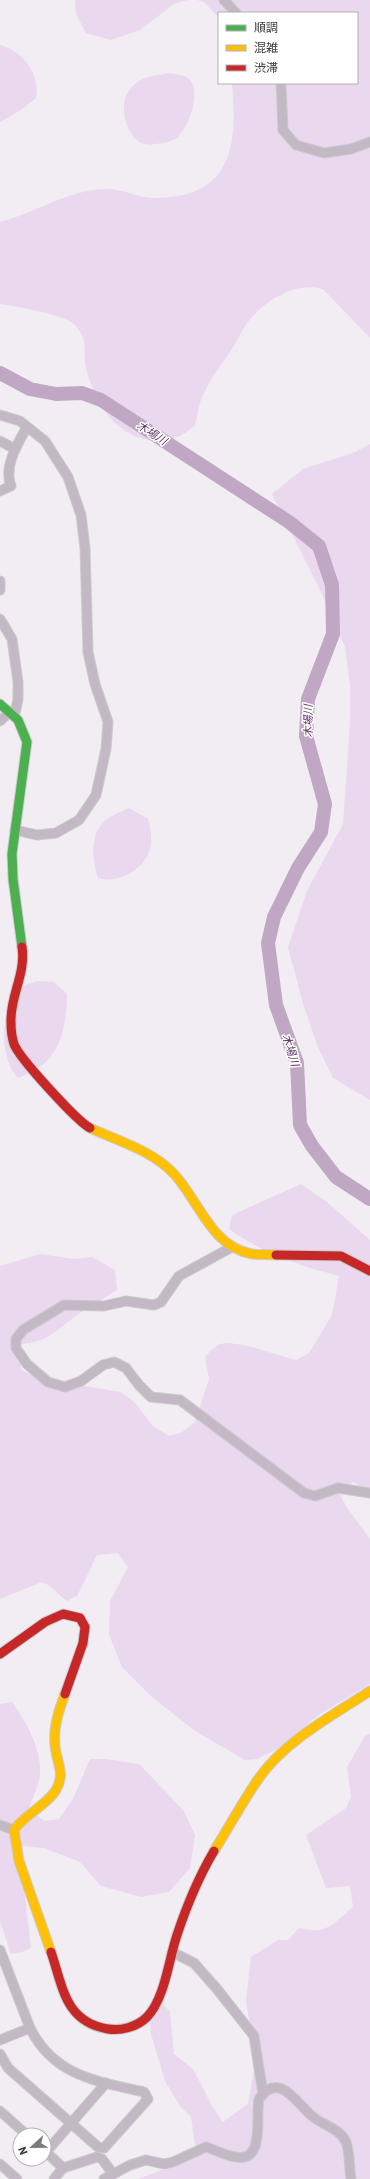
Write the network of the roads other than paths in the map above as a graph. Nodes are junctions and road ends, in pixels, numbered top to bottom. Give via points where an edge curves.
1 (224, 0) edge
2 (235, 12) edge
3 (281, 84) edge
4 (370, 142) edge
5 (0, 415) edge
6 (27, 427) junction
7 (0, 441) edge
8 (15, 449) junction
9 (0, 491) edge
10 (0, 581) edge
11 (0, 590) edge
12 (0, 619) edge
13 (0, 704) edge
14 (13, 712) junction
15 (0, 721) edge
16 (15, 830) junction
17 (232, 1247) junction
18 (370, 1271) edge
19 (370, 1493) edge
20 (0, 1654) edge
21 (370, 1691) edge
22 (0, 1826) edge
23 (14, 1830) junction
24 (0, 1950) edge
25 (172, 1952) junction
26 (30, 2028) junction
27 (0, 2040) edge
28 (0, 2054) edge
29 (106, 2083) junction
30 (262, 2094) junction
31 (0, 2111) edge
32 (71, 2122) junction
33 (18, 2127) edge
34 (52, 2143) edge
35 (52, 2158) edge
36 (0, 2164) edge
37 (63, 2168) junction
38 (113, 2174) junction
39 (17, 2179) edge
40 (54, 2179) edge
41 (104, 2179) edge
42 (351, 2179) edge

1 - 2 street
3 - 4 street via 283,130 296,145 324,153 351,149
5 - 6 street via 20,421
6 - 8 street
6 - 16 street via 45,441 68,477 81,515 85,548 88,652 95,684 108,722 106,749 96,794 79,820 56,833 37,835
7 - 8 street
8 - 9 street via 8,480 11,486
10 - 11 street
12 - 14 street via 12,640 18,682 18,699
13 - 14 street
14 - 15 street
14 - 16 street via 23,725 27,742
16 - 17 street via 12,854 13,879 23,952 22,975 13,1000 11,1022 14,1044 70,1113 88,1127 155,1158 175,1175 216,1234
17 - 18 street via 252,1254 341,1256
17 - 19 street via 179,1276 161,1302 154,1305 126,1301 104,1306 64,1305 23,1330 16,1339 16,1348 27,1364 48,1382 65,1387 81,1381 103,1365 114,1362 126,1368 151,1397 180,1400 304,1493 315,1496 338,1488
20 - 23 street via 46,1622 63,1614 80,1618 86,1627 56,1717 55,1745 62,1774 56,1790 22,1819
21 - 25 street via 287,1749 260,1777 198,1878
22 - 23 street
23 - 25 street via 19,1861 70,2008 81,2020 94,2028 113,2030 132,2027 147,2017 158,2000
24 - 26 street
25 - 30 street via 194,1963 254,2036
26 - 27 street
26 - 29 street via 37,2042 65,2068 77,2075
28 - 32 street via 8,2068
29 - 32 street
29 - 32 street via 144,2092 148,2099 104,2148 98,2147
30 - 38 street via 258,2107 258,2142 253,2151 246,2156 236,2157 206,2147 173,2162 164,2164 146,2160 130,2164
30 - 42 street via 271,2089 285,2090 312,2116 339,2134 346,2142
31 - 33 street
32 - 34 street
35 - 37 street
36 - 39 street
37 - 38 street via 97,2157 102,2159
37 - 40 street
38 - 41 street

